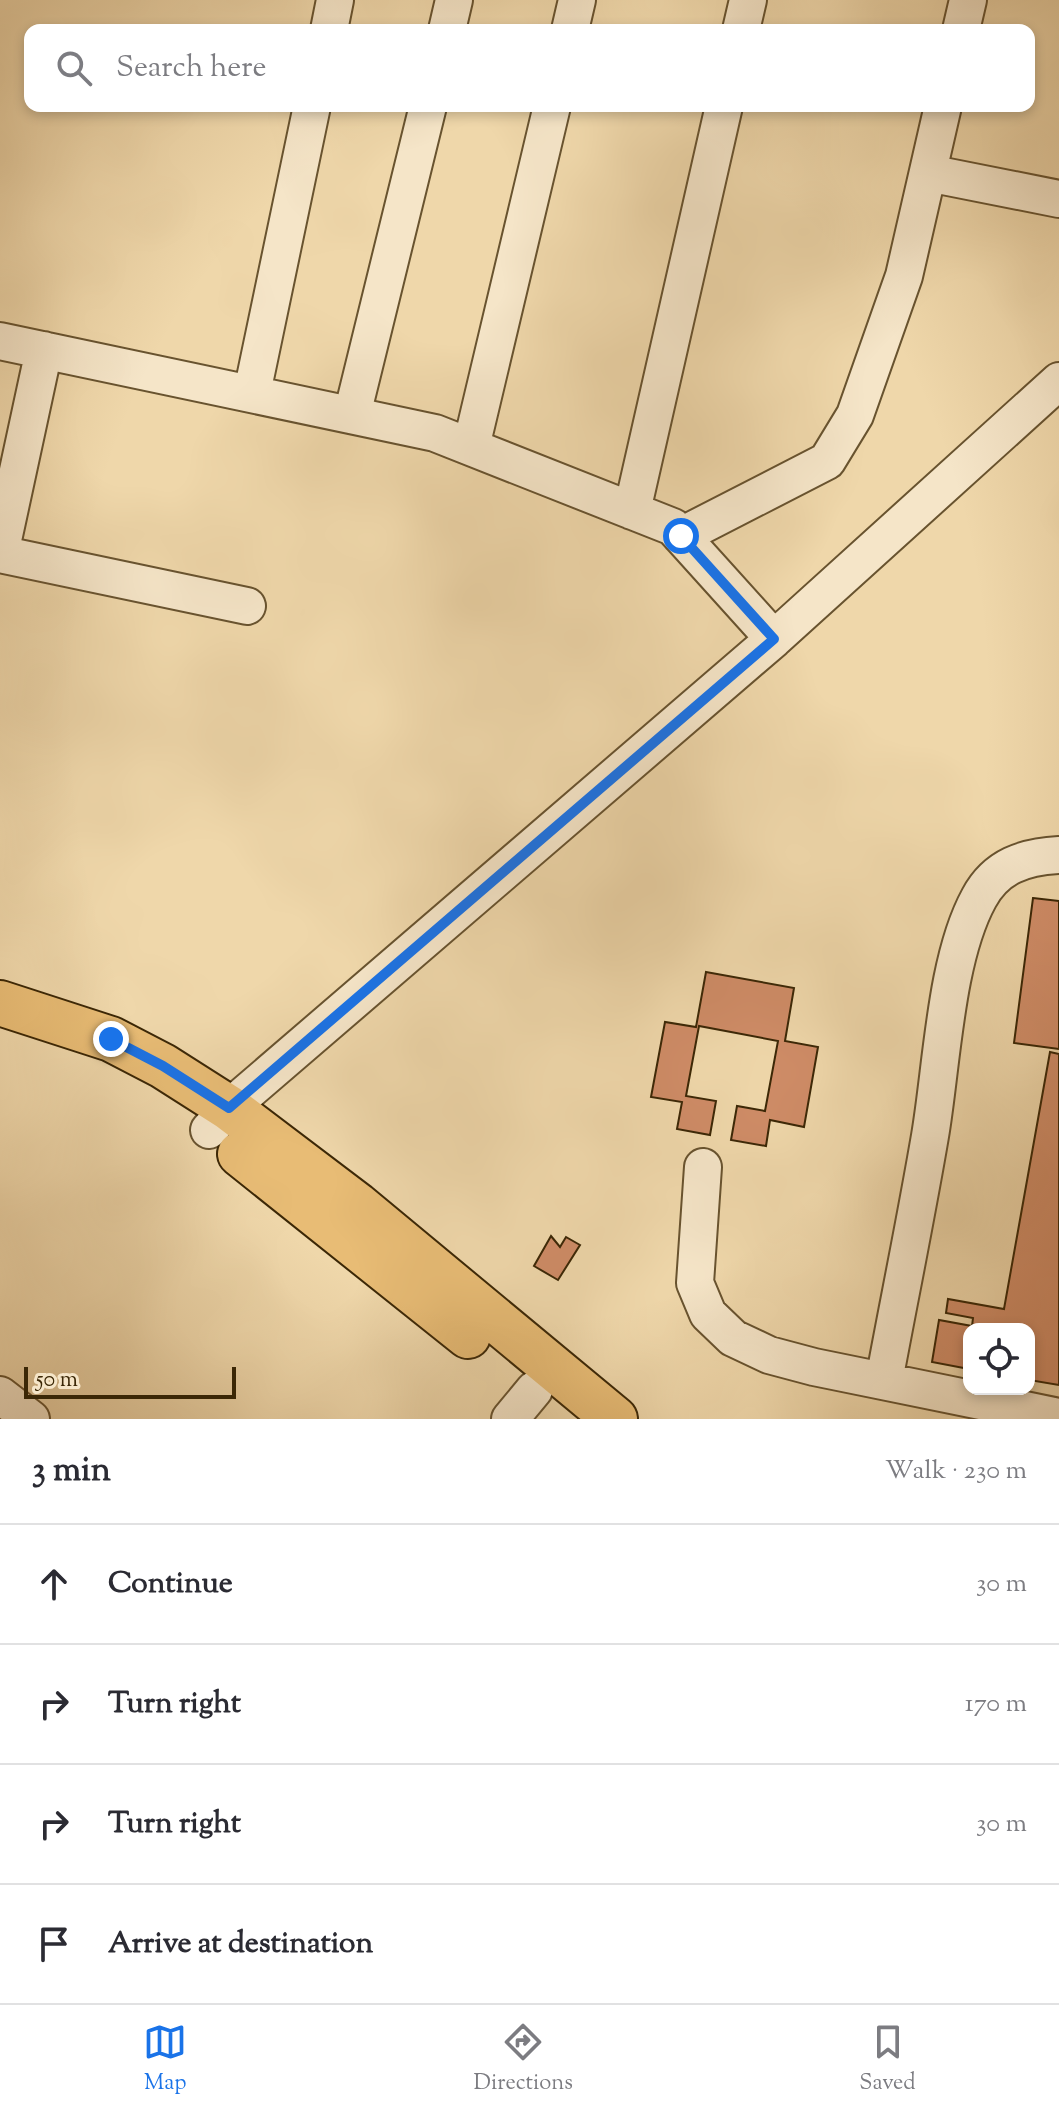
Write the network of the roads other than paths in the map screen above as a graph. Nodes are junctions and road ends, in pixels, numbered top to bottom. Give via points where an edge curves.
1 (335, 0) edge
2 (454, 0) edge
3 (577, 0) edge
4 (748, 0) edge
5 (968, 0) edge
6 (330, 24) edge
7 (448, 24) edge
8 (571, 24) edge
9 (742, 24) edge
10 (962, 24) edge
11 (311, 112) edge
12 (427, 112) edge
13 (551, 112) edge
14 (723, 112) edge
15 (942, 112) edge
16 (928, 173) junction
17 (1059, 199) edge
18 (0, 341) edge
19 (44, 350) junction
20 (1059, 381) edge
21 (252, 393) junction
22 (352, 415) junction
23 (471, 447) junction
24 (632, 511) junction
25 (681, 536) junction
26 (0, 554) edge
27 (247, 606) dead end
28 (774, 639) junction
29 (1059, 855) edge
30 (0, 1003) edge
31 (0, 1034) edge
32 (219, 1119) junction
33 (703, 1167) dead end
34 (884, 1381) junction
35 (522, 1405) edge
36 (1059, 1417) edge
37 (569, 1419) edge
38 (615, 1419) edge

1 - 6 street
2 - 7 street
3 - 8 street
4 - 9 street
5 - 10 street
11 - 21 street
12 - 22 street
13 - 23 street
14 - 24 street
15 - 16 street
16 - 17 street
16 - 25 street via 904,276 855,415 827,461
18 - 19 street
19 - 21 street
19 - 26 street
20 - 28 street
21 - 22 street
22 - 23 street via 435,433
23 - 24 street
24 - 25 street via 673,527
25 - 28 street
26 - 27 street
28 - 32 street
29 - 34 street via 1033,856 1003,868 979,897 967,929
30 - 32 main road via 111,1039 163,1066
31 - 32 main road via 100,1065
32 - 35 main road
32 - 38 main road via 357,1205
33 - 34 street via 695,1283 708,1314 733,1338 769,1355
34 - 36 street
35 - 37 main road

